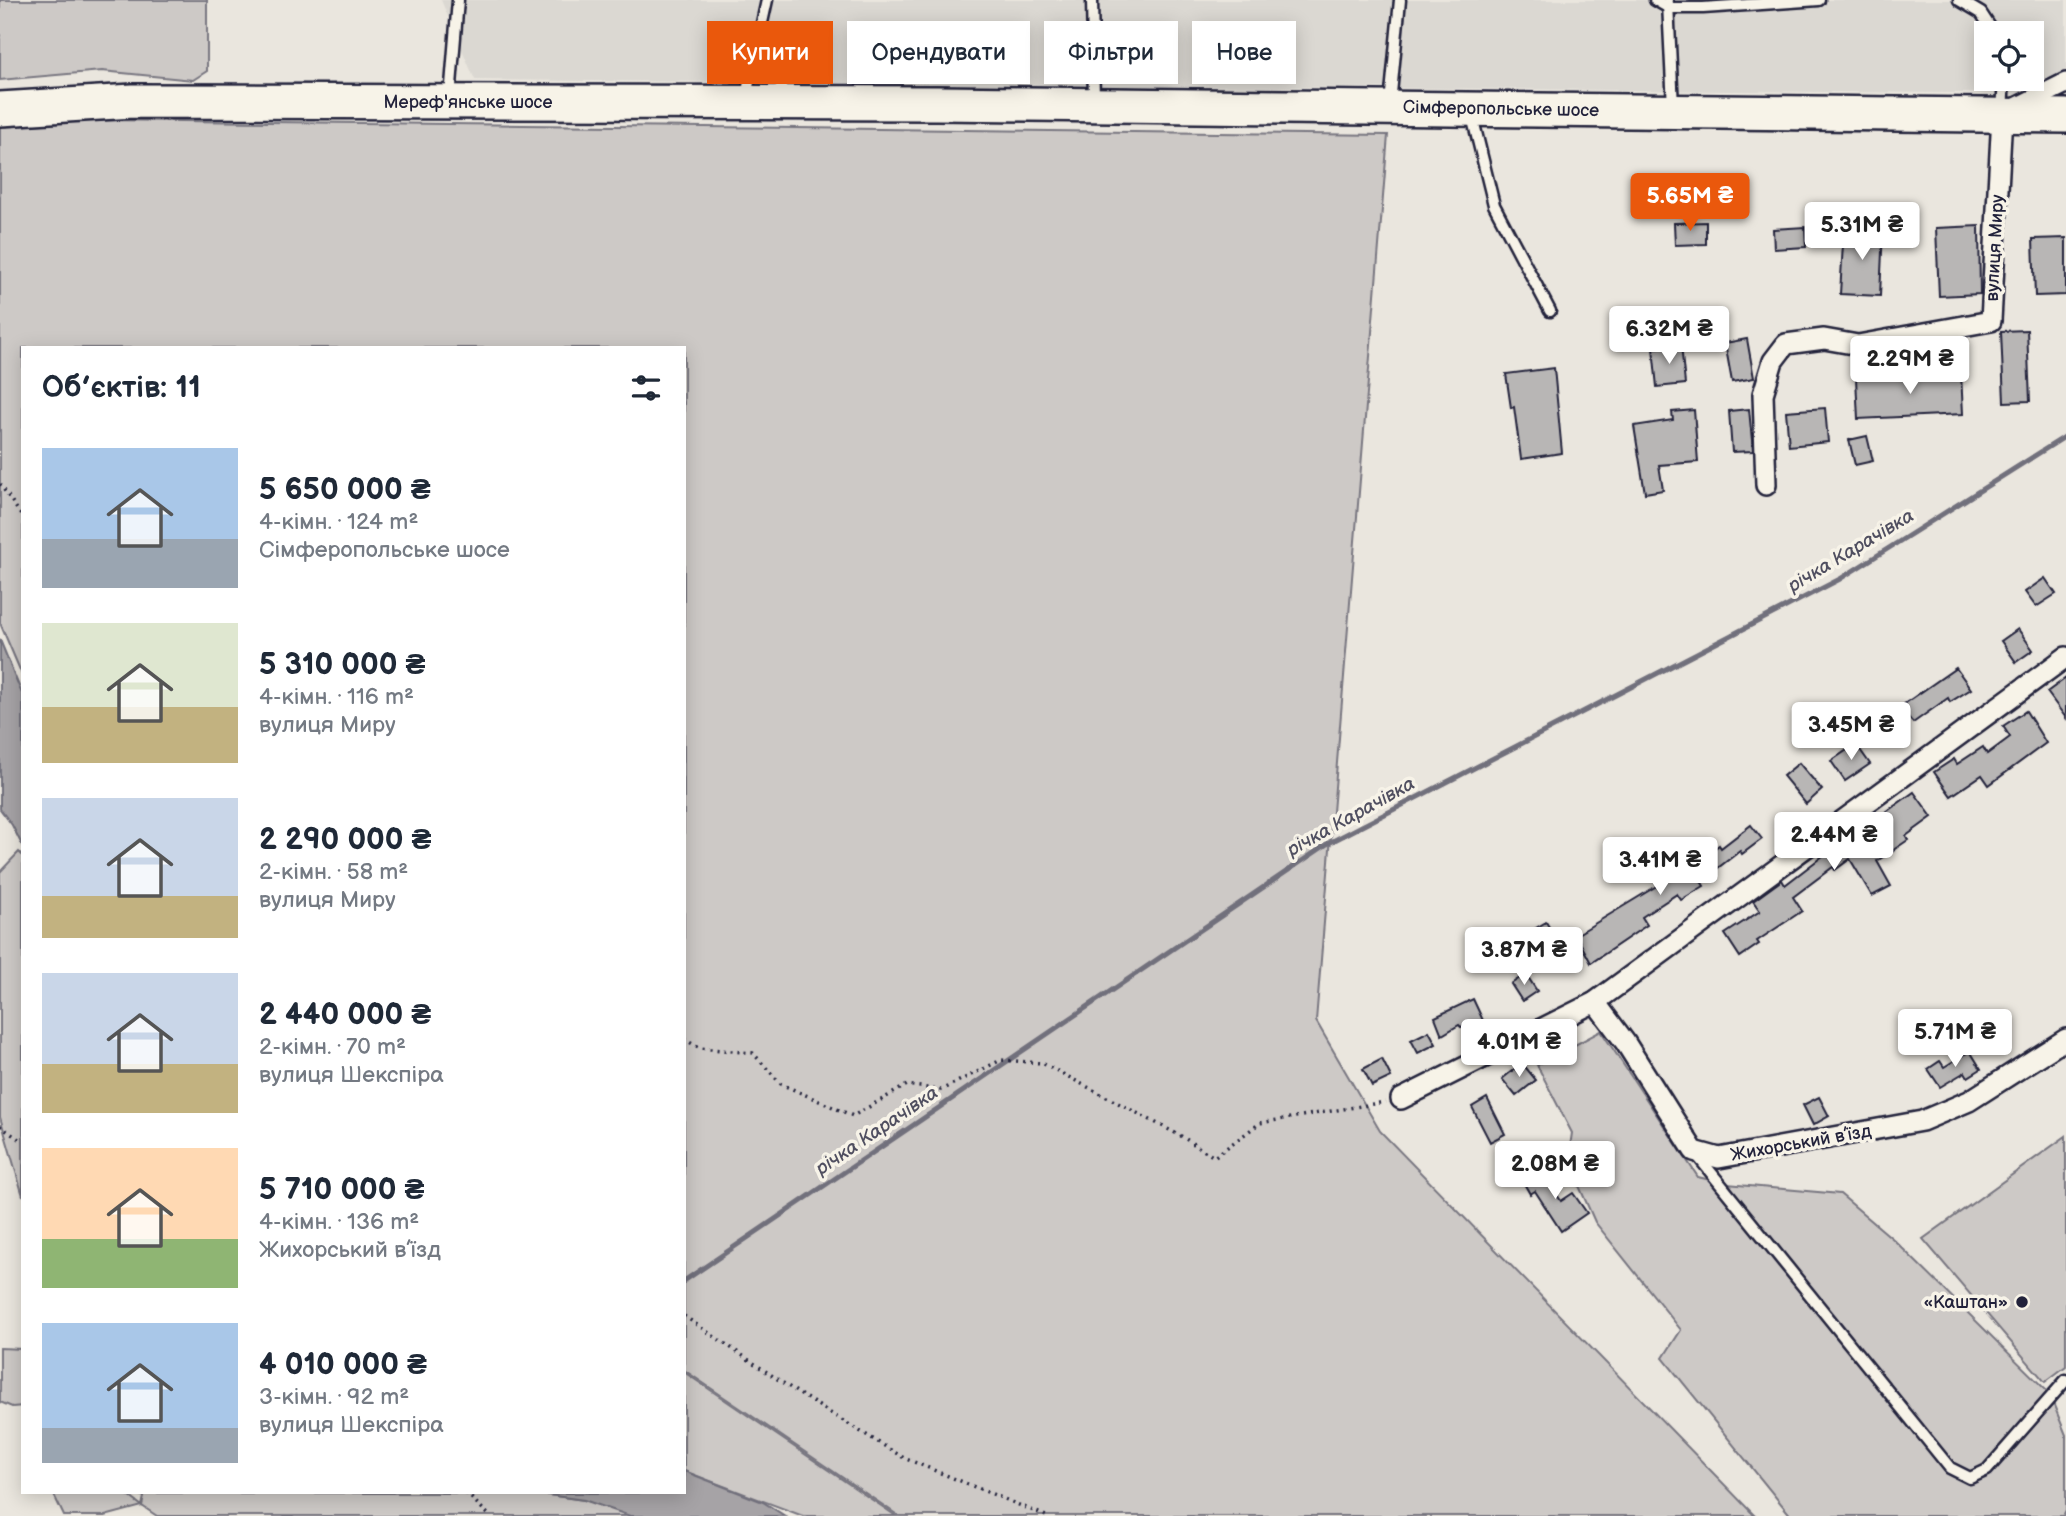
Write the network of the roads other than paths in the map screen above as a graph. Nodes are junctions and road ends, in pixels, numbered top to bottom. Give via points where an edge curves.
1 (458, 0) edge
2 (767, 0) edge
3 (1092, 0) edge
4 (1655, 0) edge
5 (1819, 0) edge
6 (1959, 0) edge
7 (1402, 2) edge
8 (1668, 4) edge
9 (1987, 21) edge
10 (2066, 83) edge
11 (2003, 91) edge
12 (450, 102) junction
13 (744, 103) junction
14 (937, 103) joint
15 (1094, 104) junction
16 (1389, 108) junction
17 (0, 109) edge
18 (1470, 109) junction
19 (1673, 111) junction
20 (2002, 115) junction
21 (2066, 116) edge
22 (1550, 311) dead end
23 (1766, 485) dead end
24 (2066, 657) edge
25 (1595, 1002) junction
26 (2066, 1039) edge
27 (1401, 1099) road end
28 (1694, 1151) junction
29 (2066, 1380) edge

1 - 12 lane
2 - 13 lane
3 - 15 lane
4 - 8 lane
5 - 8 lane via 1703,8
6 - 9 lane
7 - 16 lane
8 - 19 lane
10 - 20 street
11 - 20 lane
12 - 13 highway, Мереф'янське шосе
12 - 17 highway, Мереф'янське шосе via 133,101
13 - 14 highway, Мереф'янське шосе
14 - 15 highway, Сімферопольське шосе
15 - 16 highway, Сімферопольське шосе
16 - 18 highway, Сімферопольське шосе
18 - 19 highway, Сімферопольське шосе
18 - 22 lane via 1494,205
19 - 20 highway, Сімферопольське шосе
20 - 21 highway, Сімферопольське шосе
20 - 23 street, вулиця Миру via 1991,321 1858,345 1824,339 1786,344 1773,361 1763,394
24 - 25 street
25 - 27 street
25 - 28 street
26 - 28 street, Жихорський в’їзд via 1969,1101 1922,1121 1718,1158
28 - 29 lane via 1950,1468 1970,1478 1987,1470

